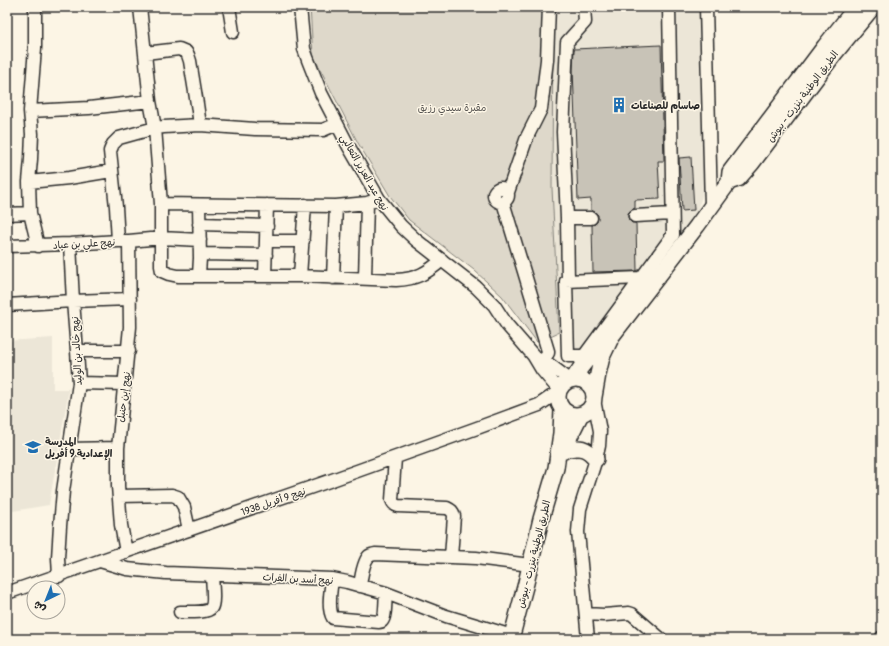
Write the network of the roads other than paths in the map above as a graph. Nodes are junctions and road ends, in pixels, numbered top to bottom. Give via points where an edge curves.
1 (35, 7) edge
2 (140, 7) edge
3 (229, 7) edge
4 (300, 7) edge
5 (549, 7) edge
6 (584, 7) edge
7 (669, 7) edge
8 (706, 7) edge
9 (856, 7) edge
10 (873, 7) edge
11 (233, 32) dead end
12 (145, 53) junction
13 (150, 101) junction
14 (30, 111) junction
15 (337, 124) junction
16 (200, 125) junction
17 (155, 128) junction
18 (111, 171) junction
19 (29, 182) junction
20 (729, 182) junction
21 (373, 201) junction
22 (161, 204) junction
23 (199, 205) junction
24 (267, 205) junction
25 (305, 205) junction
26 (336, 206) junction
27 (711, 206) junction
28 (30, 213) junction
29 (7, 214) edge
30 (672, 214) junction
31 (635, 216) dead end
32 (567, 218) junction
33 (591, 218) dead end
34 (200, 224) junction
35 (266, 226) junction
36 (161, 238) junction
37 (200, 240) junction
38 (124, 241) junction
39 (266, 241) junction
40 (303, 241) junction
41 (70, 244) junction
42 (7, 246) edge
43 (38, 246) junction
44 (200, 254) junction
45 (266, 255) junction
46 (442, 260) junction
47 (199, 275) junction
48 (265, 276) junction
49 (300, 276) junction
50 (333, 278) junction
51 (365, 278) junction
52 (641, 278) junction
53 (568, 281) junction
54 (130, 299) junction
55 (73, 301) junction
56 (7, 305) edge
57 (612, 336) junction
58 (77, 351) junction
59 (129, 351) junction
60 (538, 358) junction
61 (79, 383) junction
62 (124, 384) junction
63 (564, 393) junction
64 (594, 399) junction
65 (583, 414) junction
66 (600, 431) junction
67 (118, 448) junction
68 (69, 449) junction
69 (564, 450) junction
70 (395, 458) junction
71 (596, 459) junction
72 (556, 468) junction
73 (119, 496) junction
74 (189, 530) junction
75 (126, 552) junction
76 (451, 557) junction
77 (100, 561) junction
78 (530, 565) junction
79 (59, 576) junction
80 (212, 576) junction
81 (332, 579) junction
82 (360, 586) junction
83 (7, 593) edge
84 (386, 593) junction
85 (180, 612) dead end
86 (586, 614) junction
87 (511, 637) edge
88 (588, 639) edge
89 (661, 639) edge

1 - 14 street
2 - 12 street
3 - 11 street
4 - 15 street, نهج عبد العزيز الثعالبي via 304,49 321,93
5 - 60 street via 547,60 541,109 527,137 505,197 548,351 548,354
6 - 32 street via 585,22 567,42 563,132
7 - 30 street
8 - 27 street
9 - 20 main road, الطريق الوطنية بنزرت - ببوش via 730,172
10 - 20 main road, الطريق الوطنية بنزرت - ببوش via 752,163 738,179
12 - 13 street
12 - 16 street via 179,50 187,54
13 - 14 street
13 - 17 street
14 - 19 street via 32,134
15 - 16 street, نهج إبن حنبل via 324,130
15 - 21 street, نهج عبد العزيز الثعالبي
16 - 17 street, نهج إبن حنبل
17 - 18 street, نهج إبن حنبل via 115,141 110,151
17 - 22 street
18 - 19 street
18 - 38 street, نهج إبن حنبل
19 - 28 street
20 - 27 main road, الطريق الوطنية بنزرت - ببوش
21 - 26 street
21 - 46 street, نهج عبد العزيز الثعالبي
21 - 51 street
22 - 23 street
22 - 36 street
23 - 24 street
23 - 34 street
24 - 25 street
24 - 35 street
25 - 26 street
25 - 40 street
26 - 50 street
27 - 57 main road, الطريق الوطنية بنزرت - ببوش
28 - 29 street
28 - 43 street
30 - 31 street
30 - 52 street via 673,235
32 - 33 street
32 - 53 street
34 - 35 street
34 - 37 street
35 - 39 street
36 - 37 street, نهج علي بن عياد
36 - 38 street, نهج علي بن عياد
36 - 47 street via 162,271 174,275
37 - 44 street
38 - 41 street, نهج علي بن عياد
38 - 54 street, نهج إبن حنبل
39 - 40 street
39 - 45 street
40 - 49 street
41 - 43 street, نهج علي بن عياد
41 - 55 street, نهج خالد بن الوليد
42 - 43 street, نهج علي بن عياد
44 - 45 street
44 - 47 street
45 - 48 street
46 - 51 street via 416,277 396,280
46 - 60 street, نهج عبد العزيز الثعالبي via 494,305 507,325
47 - 48 street
48 - 49 street
49 - 50 street
50 - 51 street
52 - 53 street
52 - 53 street via 584,356 568,356
54 - 55 street
54 - 59 street, نهج إبن حنبل
55 - 56 street
55 - 58 street, نهج خالد بن الوليد
57 - 63 main road, الطريق الوطنية بنزرت - ببوش via 584,362
57 - 64 main road, الطريق الوطنية بنزرت - ببوش via 602,357
58 - 59 street
58 - 61 street, نهج خالد بن الوليد
59 - 62 street, نهج إبن حنبل
60 - 63 street, نهج عبد العزيز الثعالبي via 542,370
61 - 62 street
61 - 68 street, نهج خالد بن الوليد
62 - 67 street, نهج إبن حنبل
63 - 64 main road via 581,380 588,383
63 - 65 main road via 567,413
63 - 70 street, نهج 9 أفريل 1938 via 539,405
63 - 72 main road, الطريق الوطنية بنزرت - ببوش
64 - 65 main road via 591,407
64 - 66 street
65 - 66 street via 590,418
65 - 69 main road, الطريق الوطنية بنزرت - ببوش
66 - 71 street
67 - 68 street
67 - 73 street, نهج إبن حنبل
68 - 79 street, نهج خالد بن الوليد via 60,526
69 - 71 main road via 581,448
69 - 72 main road, الطريق الوطنية بنزرت - ببوش
70 - 74 street, نهج 9 أفريل 1938
70 - 76 street via 392,500 395,505 447,508 453,512
71 - 86 street via 578,520
72 - 78 main road, الطريق الوطنية بنزرت - ببوش
73 - 74 street via 178,496 184,507
73 - 75 street, نهج إبن حنبل via 120,525
74 - 75 street, نهج 9 أفريل 1938
75 - 77 street, نهج 9 أفريل 1938
76 - 78 street
76 - 82 street via 372,555 365,564
77 - 79 street, نهج 9 أفريل 1938
77 - 80 street, نهج أسد بن الفرات via 127,569
78 - 87 main road, الطريق الوطنية بنزرت - ببوش
79 - 83 street, نهج 9 أفريل 1938
80 - 81 street, نهج أسد بن الفرات
80 - 85 street via 211,609
81 - 82 street, نهج أسد بن الفرات
81 - 84 street via 330,612 333,618 381,622
82 - 84 street, نهج أسد بن الفرات
84 - 87 street, نهج أسد بن الفرات
86 - 88 street
86 - 89 street via 629,613

